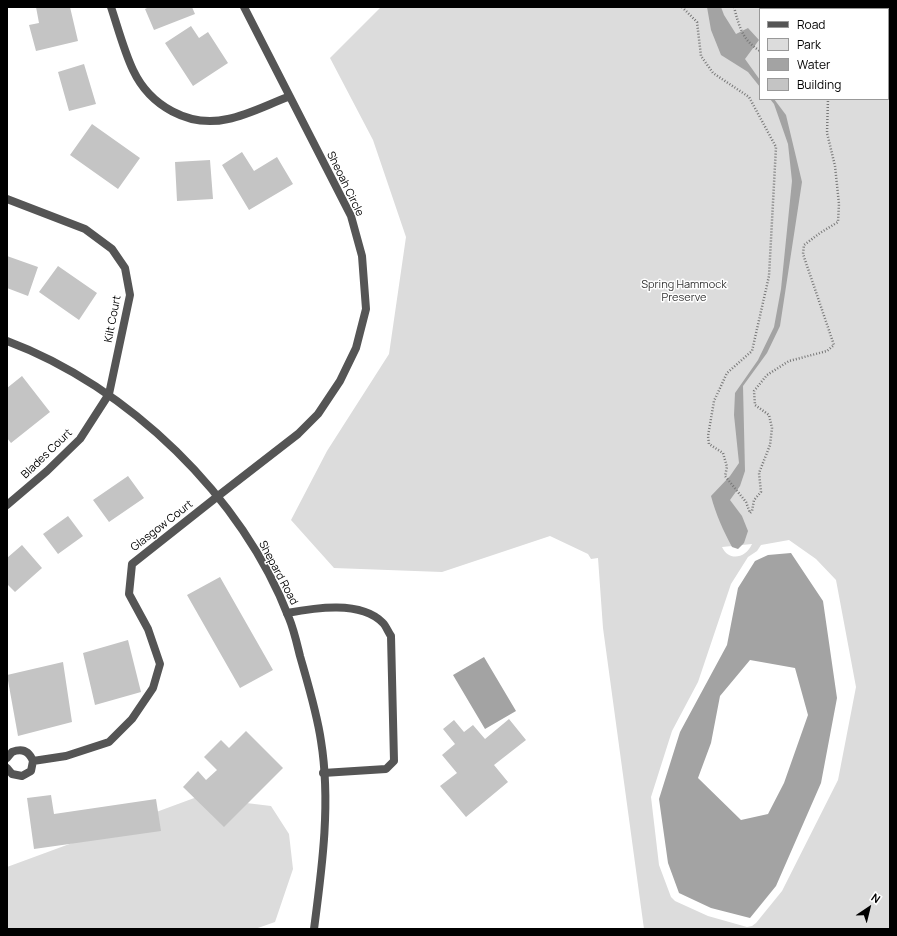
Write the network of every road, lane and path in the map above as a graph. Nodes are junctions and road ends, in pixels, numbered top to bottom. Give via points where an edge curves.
1 (111, 7) edge
2 (244, 7) edge
3 (682, 7) edge
4 (734, 7) edge
5 (759, 50) edge
6 (288, 97) junction
7 (828, 100) edge
8 (7, 199) edge
9 (7, 341) edge
10 (109, 394) junction
11 (218, 496) junction
12 (7, 505) edge
13 (287, 613) junction
14 (7, 758) edge
15 (33, 761) junction
16 (7, 768) edge
17 (324, 773) junction
18 (314, 929) edge

1 - 6 street via 133,71 149,94 164,107 184,117 206,121 228,119
2 - 6 street, Sheoah Circle
3 - 7 path via 697,22 701,56 713,73 749,97 776,147 769,276 752,351 727,373 714,401 708,436 709,444 723,453 727,467 725,476 746,502 750,513 754,500 761,492 759,473 770,445 772,428 769,415 755,405 754,391 766,375 789,361 827,351 834,344 803,254 804,245 838,222 835,166 827,133
4 - 5 path via 740,31
6 - 11 street, Sheoah Circle via 351,216 362,256 366,309 356,348 340,381 318,414 298,434
8 - 10 street, Kilt Court via 85,229 112,249 124,268 130,295
9 - 10 street, Shepard Road via 59,364
10 - 11 street, Shepard Road via 171,445
10 - 12 street, Blades Court via 80,439 47,472
11 - 13 street, Shepard Road via 262,562
11 - 15 street, Glasgow Court via 132,564 129,594 148,629 160,664 152,688 132,719 109,742 66,756
13 - 17 street, Shepard Road via 307,680 321,742
13 - 17 street via 316,607 366,612 382,622 391,636 394,761 386,769
14 - 15 street via 12,752 22,750 27,752
15 - 16 street via 31,771 22,776 12,774
17 - 18 street, Shepard Road via 322,865

